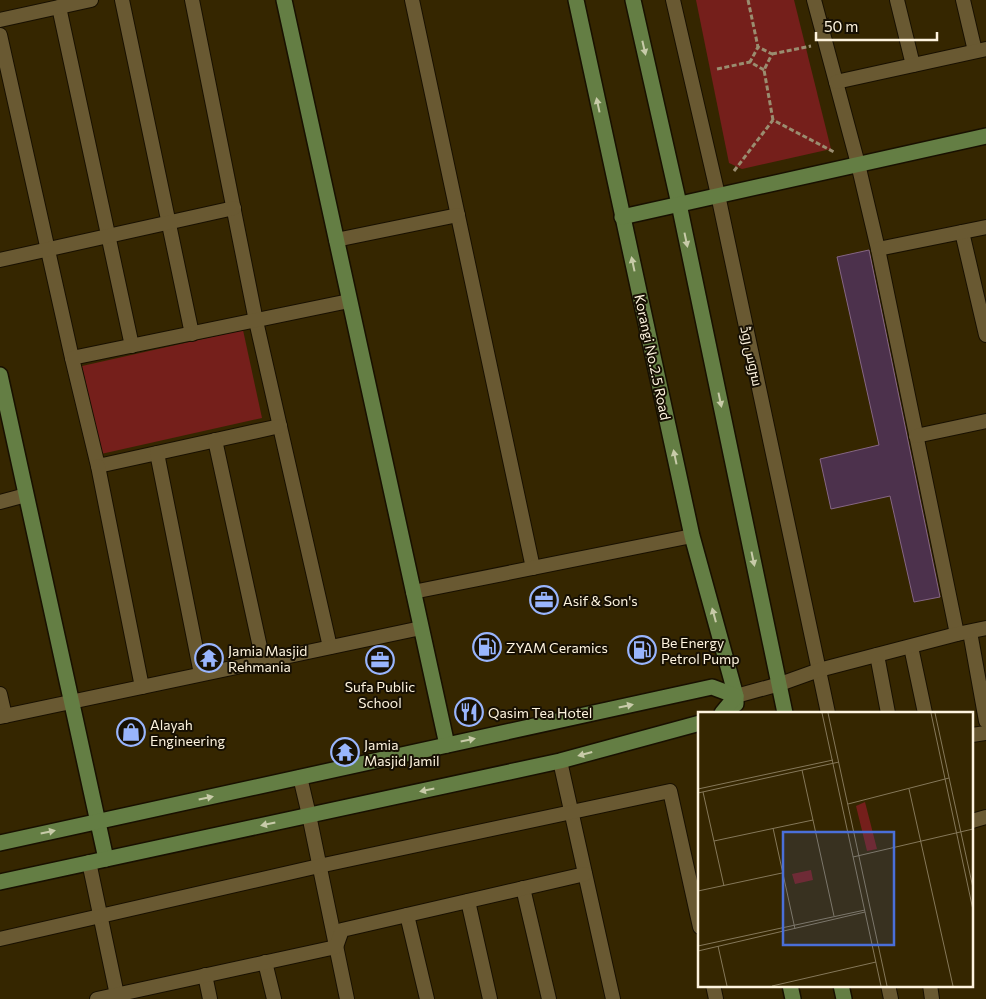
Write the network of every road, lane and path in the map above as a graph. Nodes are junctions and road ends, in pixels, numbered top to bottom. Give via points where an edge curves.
1 (91, 0) edge
2 (122, 0) edge
3 (192, 0) edge
4 (284, 0) edge
5 (412, 0) edge
6 (576, 0) edge
7 (633, 0) edge
8 (672, 0) edge
9 (748, 0) edge
10 (814, 0) edge
11 (897, 0) edge
12 (963, 0) edge
13 (59, 7) junction
14 (0, 20) edge
15 (0, 35) edge
16 (811, 46) dead end
17 (758, 47) junction
18 (980, 50) edge
19 (772, 54) junction
20 (750, 62) junction
21 (913, 65) junction
22 (717, 69) dead end
23 (764, 70) junction
24 (836, 82) junction
25 (773, 120) junction
26 (986, 136) edge
27 (834, 152) dead end
28 (858, 164) junction
29 (734, 172) dead end
30 (718, 196) junction
31 (679, 204) junction
32 (234, 208) junction
33 (458, 215) junction
34 (622, 217) junction
35 (168, 222) junction
36 (986, 226) edge
37 (962, 232) junction
38 (108, 236) junction
39 (336, 240) junction
40 (878, 249) junction
41 (48, 250) junction
42 (0, 260) edge
43 (349, 301) junction
44 (256, 321) junction
45 (192, 334) junction
46 (986, 335) edge
47 (132, 346) junction
48 (72, 358) junction
49 (0, 375) edge
50 (986, 423) edge
51 (280, 426) junction
52 (916, 436) junction
53 (215, 440) junction
54 (157, 453) junction
55 (98, 466) junction
56 (26, 495) junction
57 (0, 502) edge
58 (692, 536) junction
59 (533, 568) junction
60 (413, 592) junction
61 (421, 628) junction
62 (986, 628) edge
63 (964, 633) junction
64 (911, 646) junction
65 (330, 647) junction
66 (877, 655) junction
67 (263, 661) junction
68 (819, 670) junction
69 (201, 674) junction
70 (780, 684) junction
71 (142, 687) junction
72 (0, 694) edge
73 (736, 696) junction
74 (71, 702) junction
75 (723, 712) edge
76 (735, 712) edge
77 (785, 712) edge
78 (828, 712) edge
79 (888, 712) edge
80 (925, 712) edge
81 (2, 716) edge
82 (986, 721) edge
83 (698, 724) edge
84 (447, 745) junction
85 (560, 761) junction
86 (300, 777) junction
87 (571, 812) junction
88 (309, 815) junction
89 (98, 821) junction
90 (0, 843) edge
91 (106, 859) junction
92 (89, 862) junction
93 (320, 866) junction
94 (585, 874) junction
95 (0, 882) edge
96 (523, 888) junction
97 (468, 901) junction
98 (407, 915) junction
99 (101, 916) junction
100 (698, 918) edge
101 (0, 939) edge
102 (336, 947) junction
103 (265, 962) junction
104 (205, 975) junction
105 (713, 986) edge
106 (790, 986) edge
107 (842, 986) edge
108 (888, 986) edge
109 (930, 986) edge
110 (118, 994) junction
111 (146, 994) edge
112 (97, 999) edge
113 (210, 999) edge
114 (274, 999) edge
115 (348, 999) edge
116 (426, 999) edge
117 (490, 999) edge
118 (549, 999) edge
119 (613, 999) edge
120 (716, 999) edge
121 (792, 999) edge
122 (844, 999) edge
123 (891, 999) edge
124 (932, 999) edge

1 - 13 street
2 - 35 street
3 - 32 street
4 - 39 street
5 - 33 street
34 -> 6 street, Korangi No.2.5 Road
7 -> 31 street
8 - 30 street, سروس روڈ
9 - 17 path
10 - 24 street
11 - 21 street
12 - 18 street
13 - 14 street
13 - 38 street
15 - 41 street
16 - 19 path
17 - 19 path
17 - 20 path
18 - 21 street
19 - 23 path
20 - 22 path
20 - 23 path
21 - 24 street
23 - 25 path
24 - 28 street
25 - 27 path
25 - 29 path
26 - 28 street
28 - 30 street
28 - 40 street
30 - 31 street
30 - 68 street, سروس روڈ
31 - 34 street
31 -> 70 street
32 - 35 street
32 - 44 street
33 - 39 street
33 - 59 street
58 -> 34 street, Korangi No.2.5 Road
35 - 38 street
35 - 45 street
36 - 37 street
37 - 40 street
37 - 46 street
38 - 41 street
38 - 47 street
39 - 43 street
40 - 52 street
41 - 42 street
41 - 48 street
43 - 44 street
43 - 60 street
44 - 45 street
44 - 51 street
45 - 47 street
47 - 48 street
48 - 55 street
49 - 56 street
50 - 52 street
51 - 53 street
51 - 65 street
52 - 63 street
53 - 54 street
53 - 67 street
54 - 55 street
54 - 69 street
55 - 71 street
56 - 57 street
56 - 74 street
58 - 59 street
73 -> 58 street, Korangi No.2.5 Road
59 - 60 street
60 - 61 street
61 - 65 street
61 - 84 street
62 - 63 street
63 - 64 street
63 - 82 street
64 - 66 street
64 - 80 street
65 - 67 street
66 - 68 street
66 - 79 street
67 - 69 street
68 - 70 street
68 - 78 street, سروس روڈ
69 - 71 street
70 - 73 street
70 - 77 street
71 - 74 street
72 - 81 street
73 - 75 street
73 - 76 street, Korangi No.2.5 Road
84 -> 73 street via 712,687
74 - 81 street
74 - 89 street
83 -> 85 street
84 - 86 street
85 - 87 street
85 -> 88 street
86 - 88 street
89 -> 86 street
87 - 93 street
87 - 94 street
87 - 100 street via 670,791
88 -> 91 street
88 - 93 street
90 -> 89 street
89 - 91 street
91 - 92 street
92 - 95 street
92 - 99 street
93 - 99 street
93 - 102 street
94 - 96 street
94 - 119 street
96 - 97 street
96 - 118 street
97 - 98 street
97 - 117 street
98 - 102 street via 342,930
98 - 116 street
99 - 101 street
99 - 110 street
102 - 103 street
102 - 115 street
103 - 104 street
103 - 114 street
104 - 111 street
104 - 113 street
105 - 120 street
106 - 121 street
107 - 122 street
108 - 123 street
109 - 124 street
110 - 111 street
110 - 112 street

